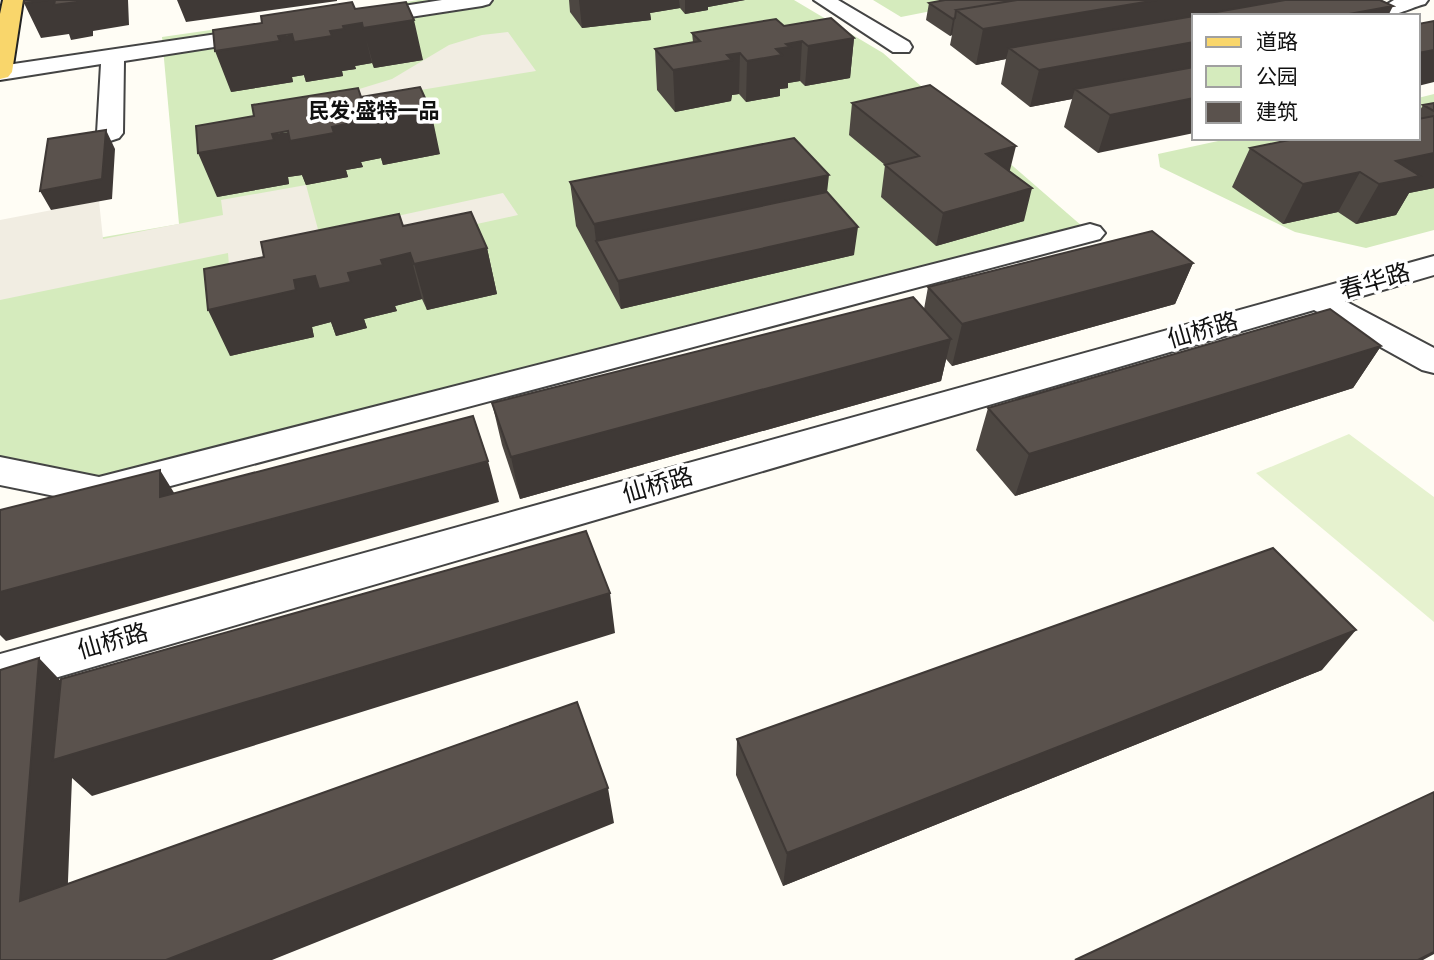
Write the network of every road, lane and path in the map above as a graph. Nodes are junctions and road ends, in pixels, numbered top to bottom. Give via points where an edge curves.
1 (13, 0) edge
2 (482, 0) edge
3 (824, 0) edge
4 (1418, 0) edge
5 (1387, 14) edge
6 (331, 23) edge
7 (290, 29) edge
8 (901, 47) dead end
9 (113, 56) junction
10 (0, 73) edge
11 (110, 133) dead end
12 (1090, 233) dead end
13 (1434, 265) edge
14 (1316, 298) junction
15 (1434, 362) edge
16 (0, 471) edge
17 (0, 674) edge

1 - 10 main road
2 - 6 street
3 - 8 street
4 - 5 street via 1405,2
7 - 9 street
9 - 10 street
9 - 11 street
12 - 16 street via 99,491
13 - 14 street, 春华路
14 - 15 street
14 - 17 street, 仙桥路

